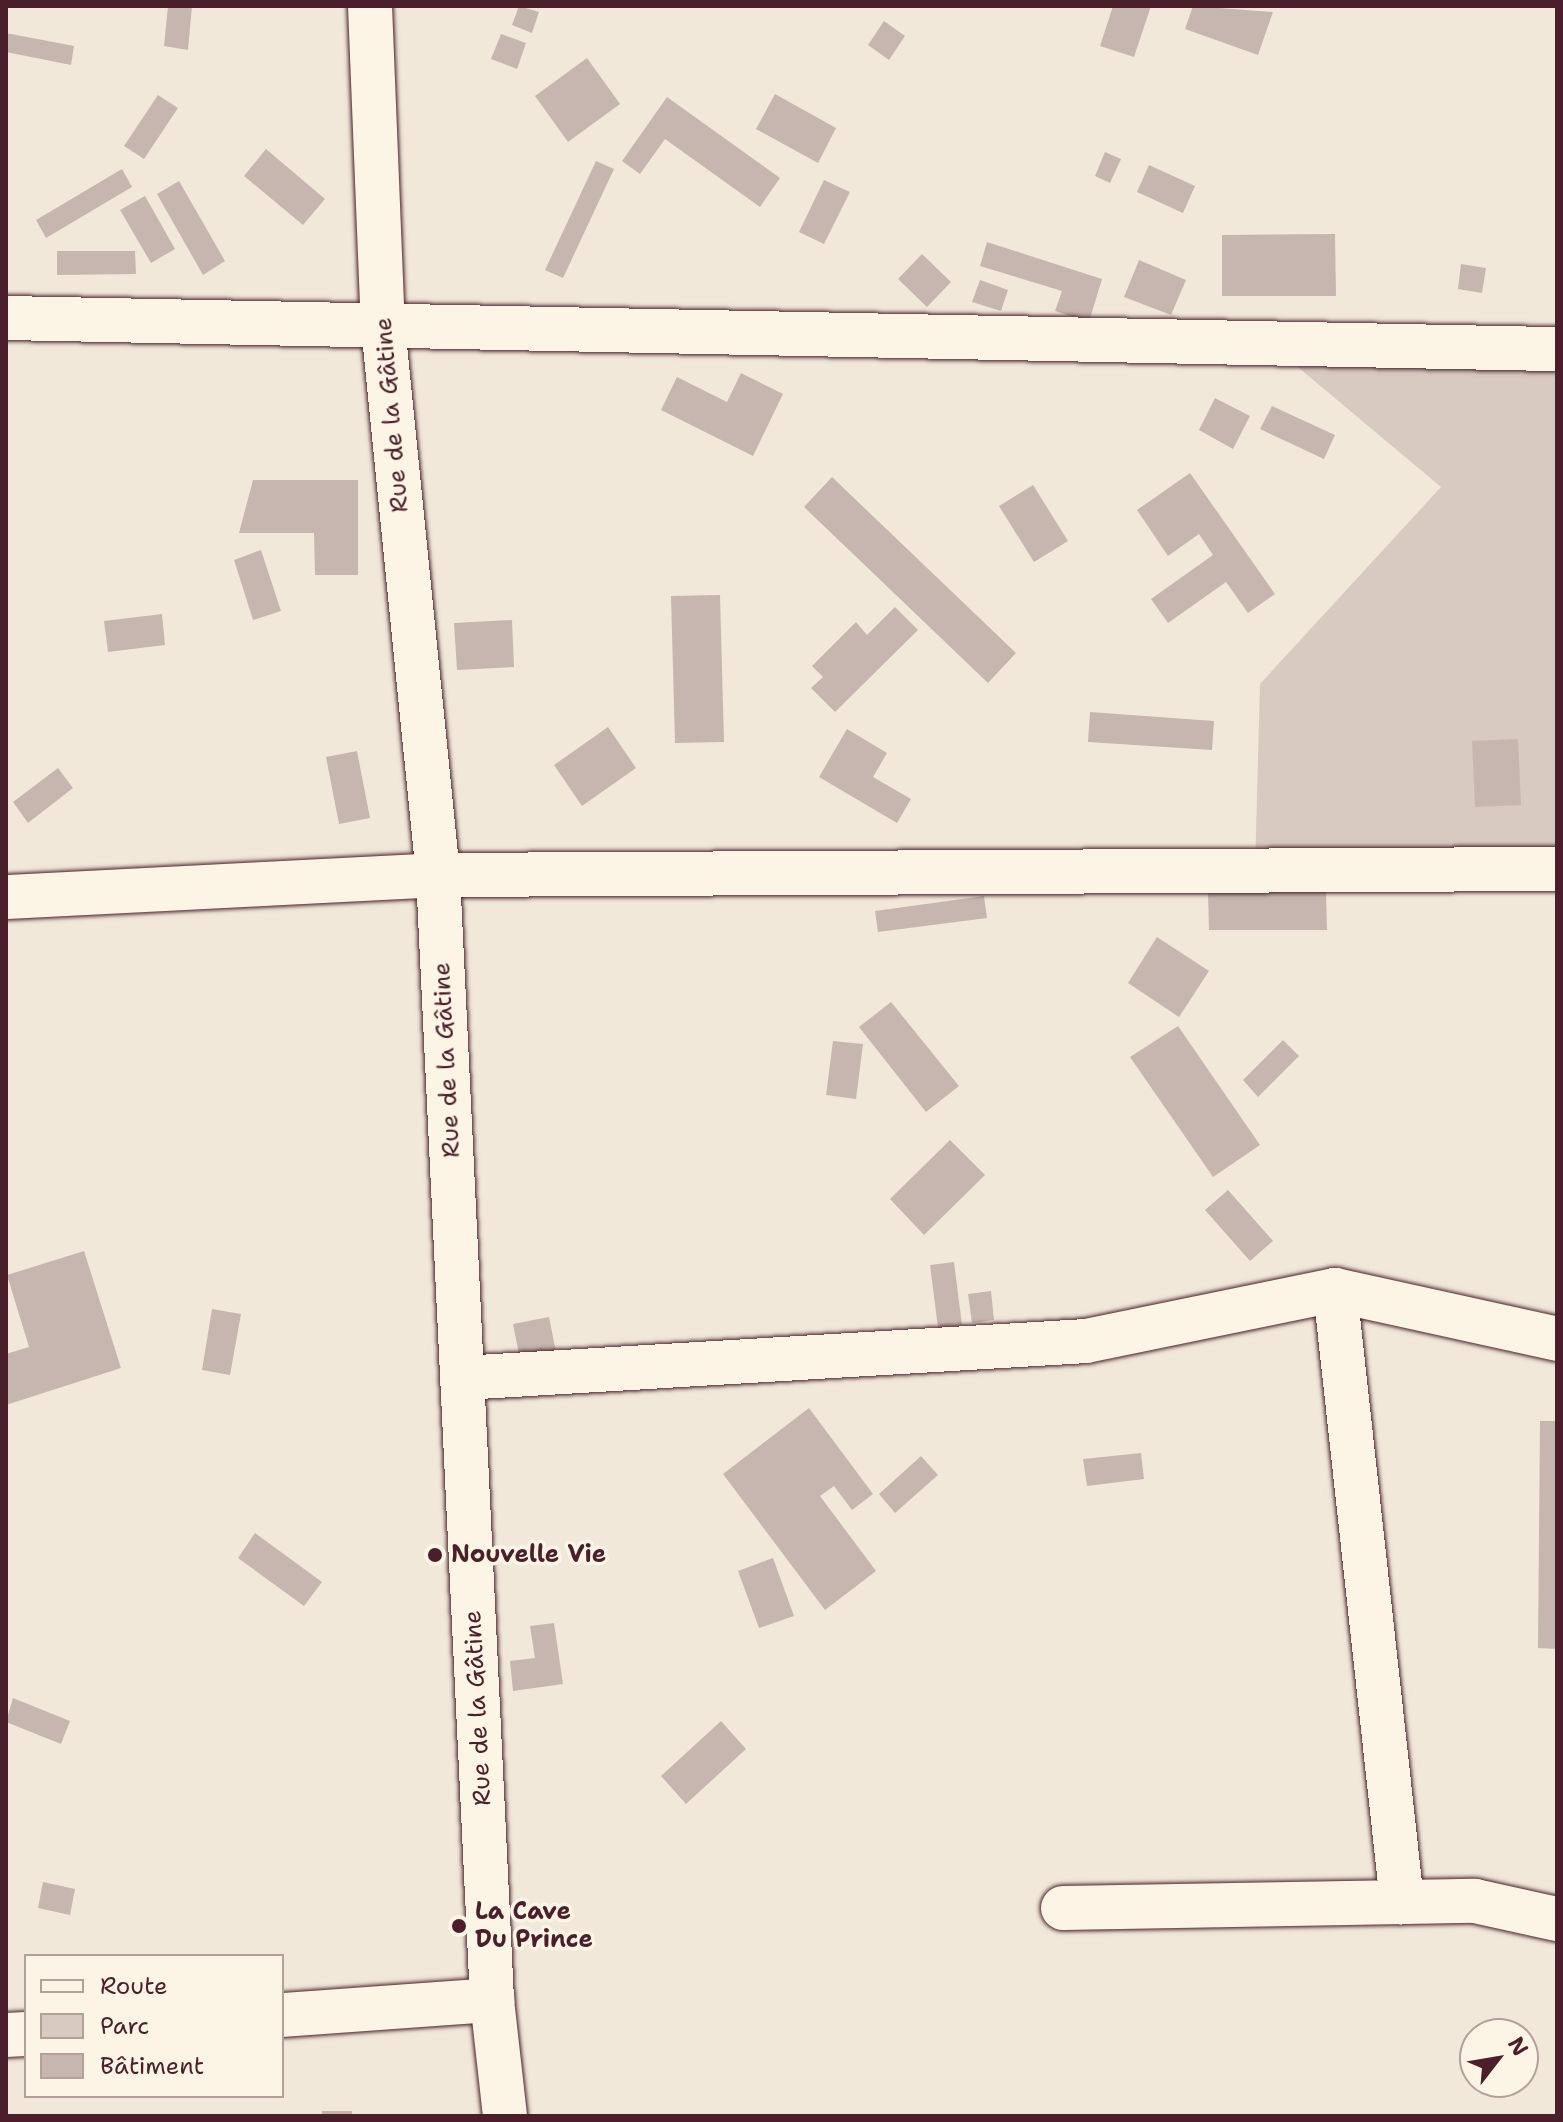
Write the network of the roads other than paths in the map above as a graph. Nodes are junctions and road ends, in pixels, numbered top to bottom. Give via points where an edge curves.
1 (370, 6) edge
2 (6, 318) edge
3 (383, 326) junction
4 (1557, 349) edge
5 (1557, 869) edge
6 (438, 875) junction
7 (6, 897) edge
8 (1335, 1290) junction
9 (1557, 1339) edge
10 (462, 1378) junction
11 (1402, 1902) junction
12 (1063, 1908) dead end
13 (1557, 1919) edge
14 (492, 2000) junction
15 (284, 2015) edge
16 (505, 2116) edge

1 - 3 street, Rue de la Gâtine
2 - 3 street
3 - 4 street
3 - 6 street, Rue de la Gâtine
5 - 6 street
6 - 7 street
6 - 10 street, Rue de la Gâtine
8 - 9 street
8 - 10 street via 1086,1341
8 - 11 street
10 - 14 street, Rue de la Gâtine
11 - 12 street
11 - 13 street via 1475,1901
14 - 15 street
14 - 16 street, Rue de la Gâtine

